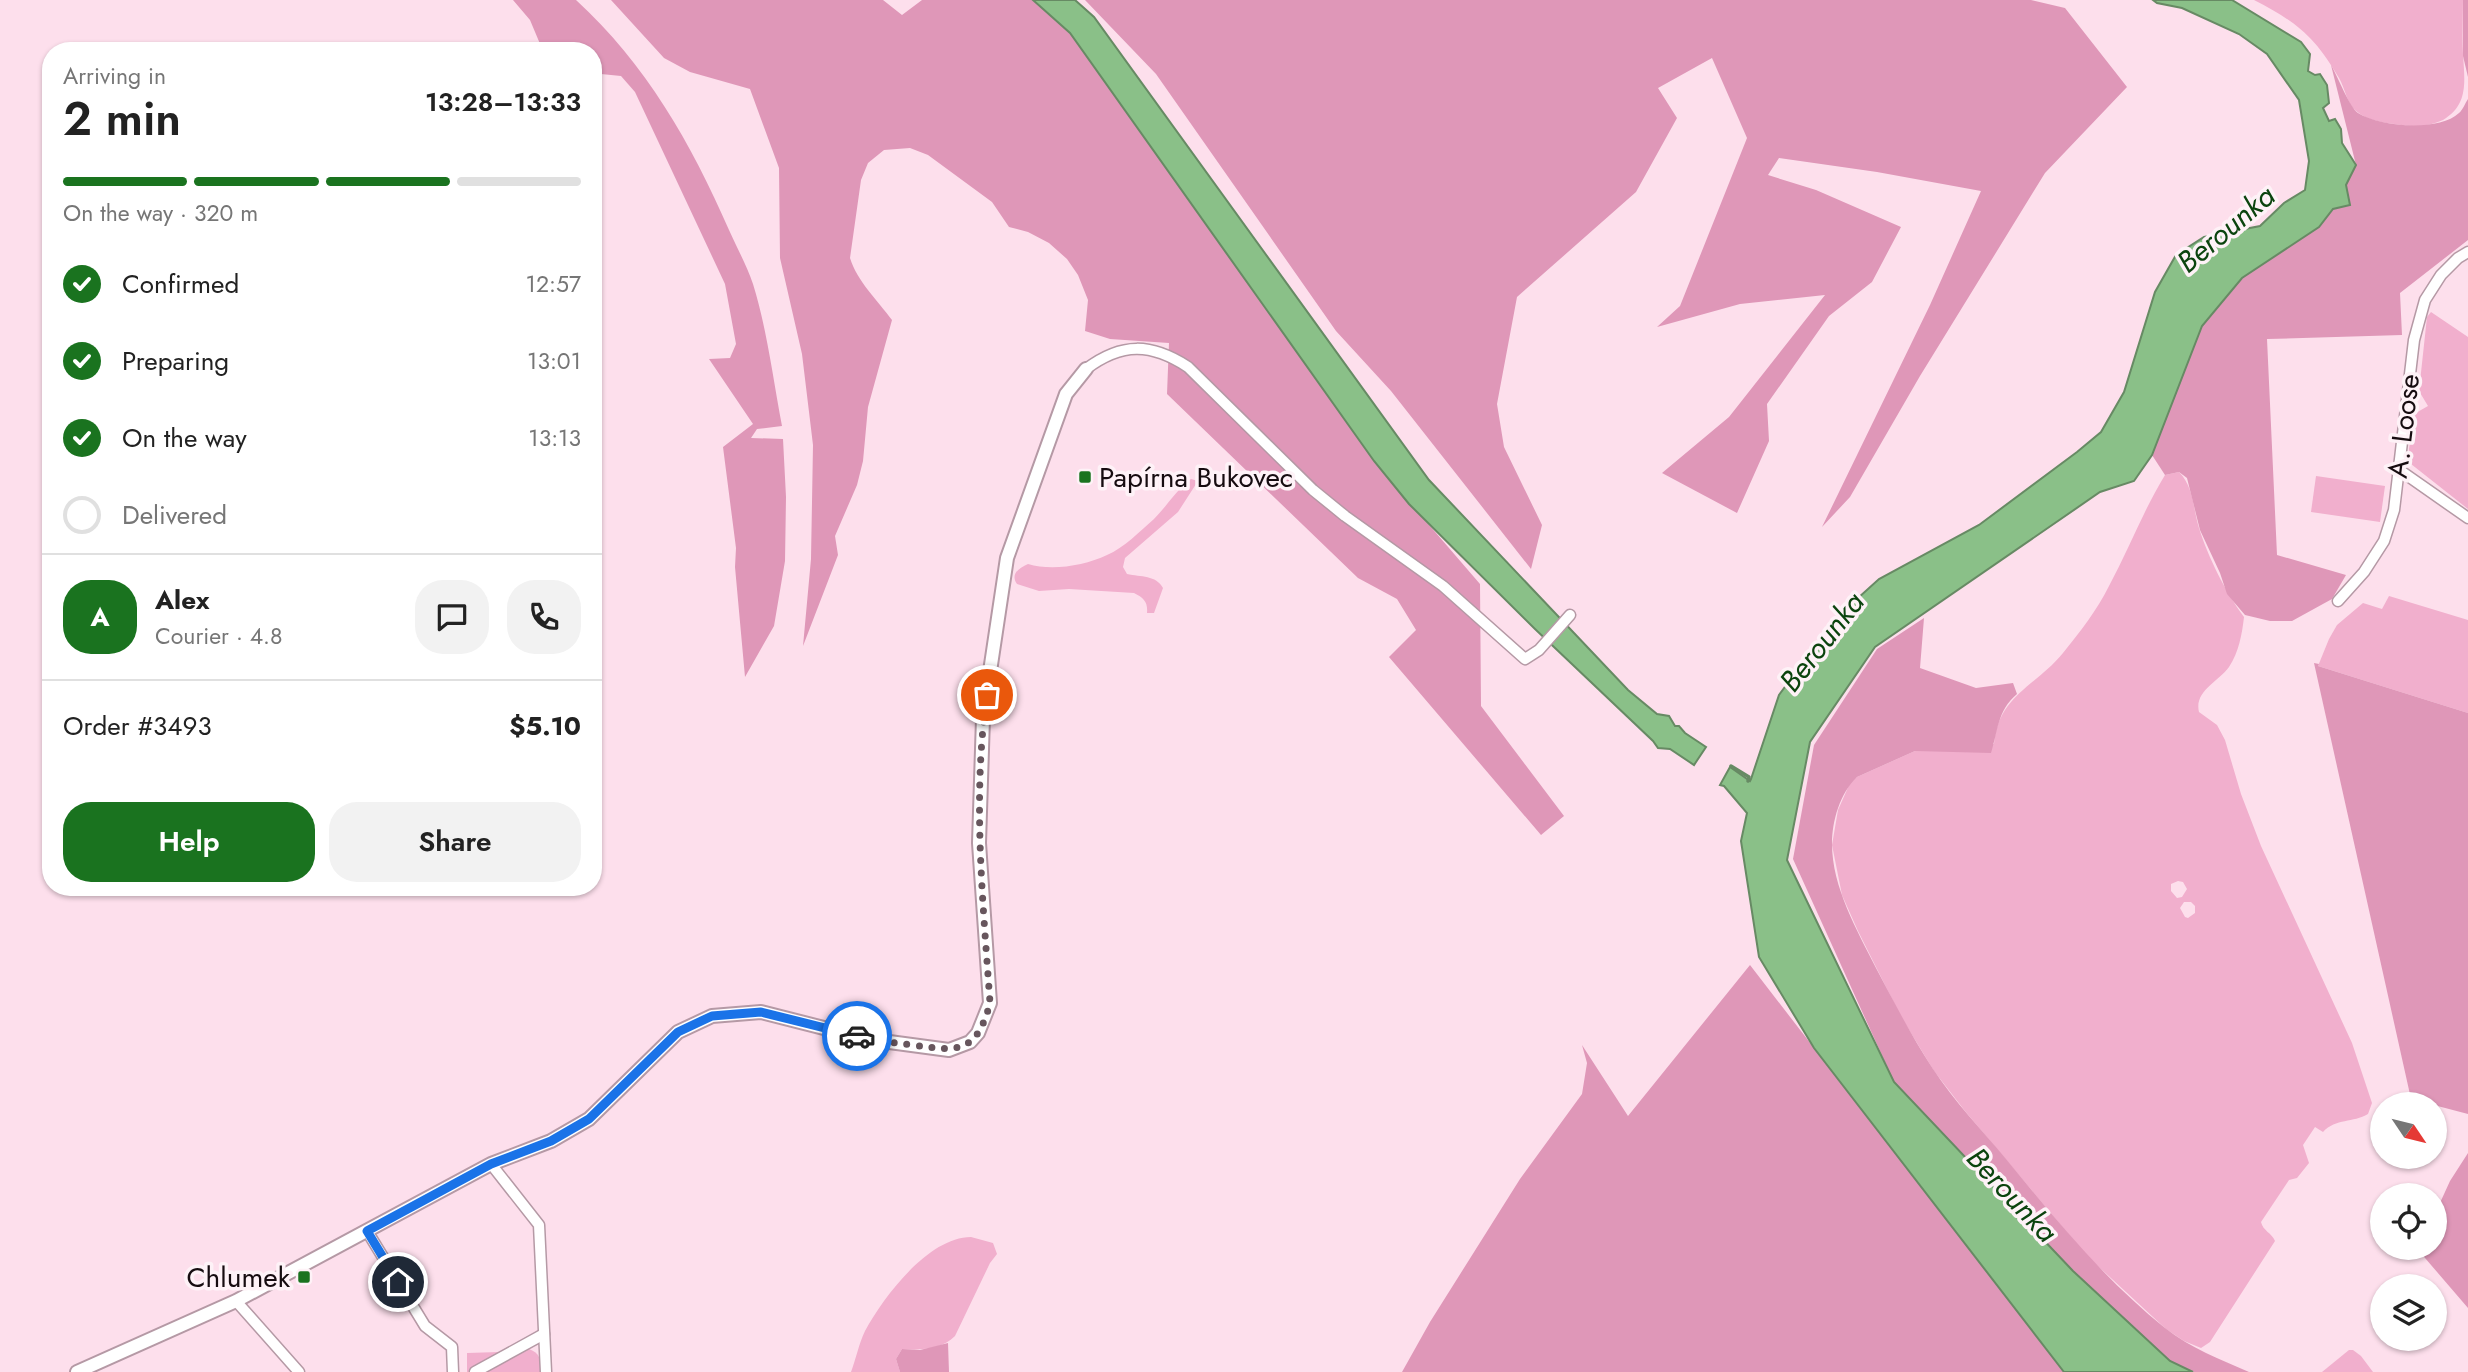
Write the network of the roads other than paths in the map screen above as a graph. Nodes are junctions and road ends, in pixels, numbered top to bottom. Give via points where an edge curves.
1 (2468, 252) edge
2 (1086, 369) joint
3 (2398, 470) junction
4 (2468, 518) edge
5 (2337, 601) dead end
6 (1570, 615) dead end
7 (491, 1164) junction
8 (367, 1231) junction
9 (236, 1301) junction
10 (544, 1334) junction
11 (77, 1372) edge
12 (299, 1372) edge
13 (453, 1372) edge
14 (475, 1372) edge
15 (546, 1372) edge

1 - 3 street, A. Loose via 2441,275 2425,300 2414,340
2 - 6 street via 1107,356 1137,348 1170,355 1210,386 1313,490 1443,586 1525,659
2 - 7 street via 1066,394 1007,558 983,718 979,843 990,1003 978,1033 949,1050 867,1039 761,1012 712,1016 678,1032 589,1119 551,1141
3 - 4 street
3 - 5 street, A. Loose via 2394,510 2384,541
7 - 8 street
7 - 10 street via 539,1224
8 - 9 street
8 - 13 street via 425,1326 452,1347
9 - 11 street
9 - 12 street
10 - 14 street
10 - 15 street

